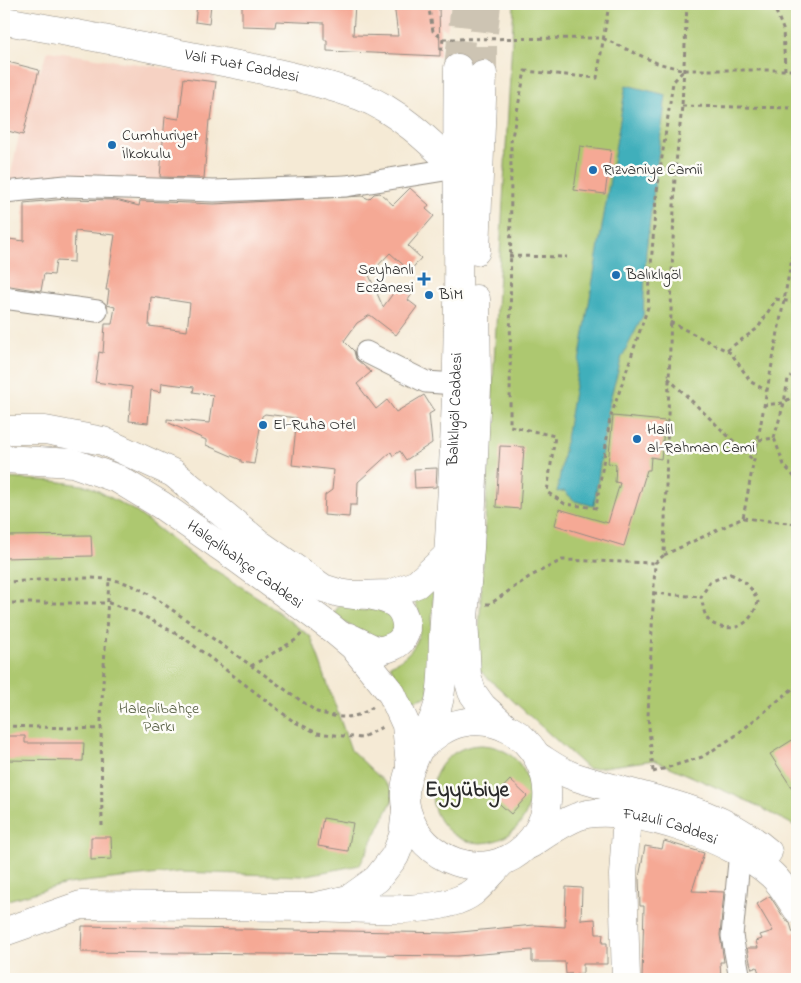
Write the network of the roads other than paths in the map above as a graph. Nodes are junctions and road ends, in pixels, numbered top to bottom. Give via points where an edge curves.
1 (4, 21) edge
2 (457, 168) junction
3 (4, 192) edge
4 (4, 298) edge
5 (97, 311) dead end
6 (366, 352) dead end
7 (456, 384) junction
8 (4, 430) edge
9 (4, 459) edge
10 (448, 555) junction
11 (369, 595) junction
12 (330, 626) junction
13 (505, 728) junction
14 (416, 755) junction
15 (539, 758) junction
16 (406, 810) junction
17 (627, 815) junction
18 (740, 851) junction
19 (513, 854) junction
20 (797, 882) edge
21 (313, 907) junction
22 (797, 909) edge
23 (4, 932) edge
24 (626, 979) edge
25 (740, 979) edge

1 - 2 main road, Vali Fuat Caddesi via 238,64 361,97 400,119
2 - 3 street via 346,186 214,191 66,186
2 - 7 main road, Balıklıgöl Caddesi
2 - 13 main road, Balıklıgöl Caddesi via 470,71 476,222 477,387 466,602 467,675 472,692 482,706
4 - 5 street
6 - 7 street via 426,382
7 - 10 main road, Balıklıgöl Caddesi
8 - 11 main road, Haleplibahçe Caddesi via 45,430 103,441 173,473 261,545 323,588 339,593
9 - 12 main road, Haleplibahçe Caddesi via 73,463 118,479 161,505
10 - 11 main road, Haleplibahçe Caddesi via 417,584 390,594
10 - 14 main road, Balıklıgöl Caddesi via 439,704
11 - 12 main road via 392,602 405,618 402,639 394,646 378,652
12 - 14 main road, Haleplibahçe Caddesi via 353,646 397,705
13 - 14 main road via 483,722 461,723 440,731
13 - 15 main road via 524,740
14 - 16 main road via 404,787
15 - 19 main road via 547,781 548,806 539,829
15 - 20 main road, Fuzuli Caddesi via 571,776 659,799 743,832 784,866
16 - 19 main road via 416,833 432,851 454,863 479,866
16 - 21 main road via 403,836 395,856 377,879 349,899
17 - 18 main road, Fuzuli Caddesi via 667,822
17 - 19 main road, Fuzuli Caddesi via 586,814
17 - 24 main road via 623,875
18 - 22 main road, Fuzuli Caddesi via 773,876
18 - 25 street via 732,936
19 - 21 main road via 472,893 438,906
21 - 23 main road via 81,905

